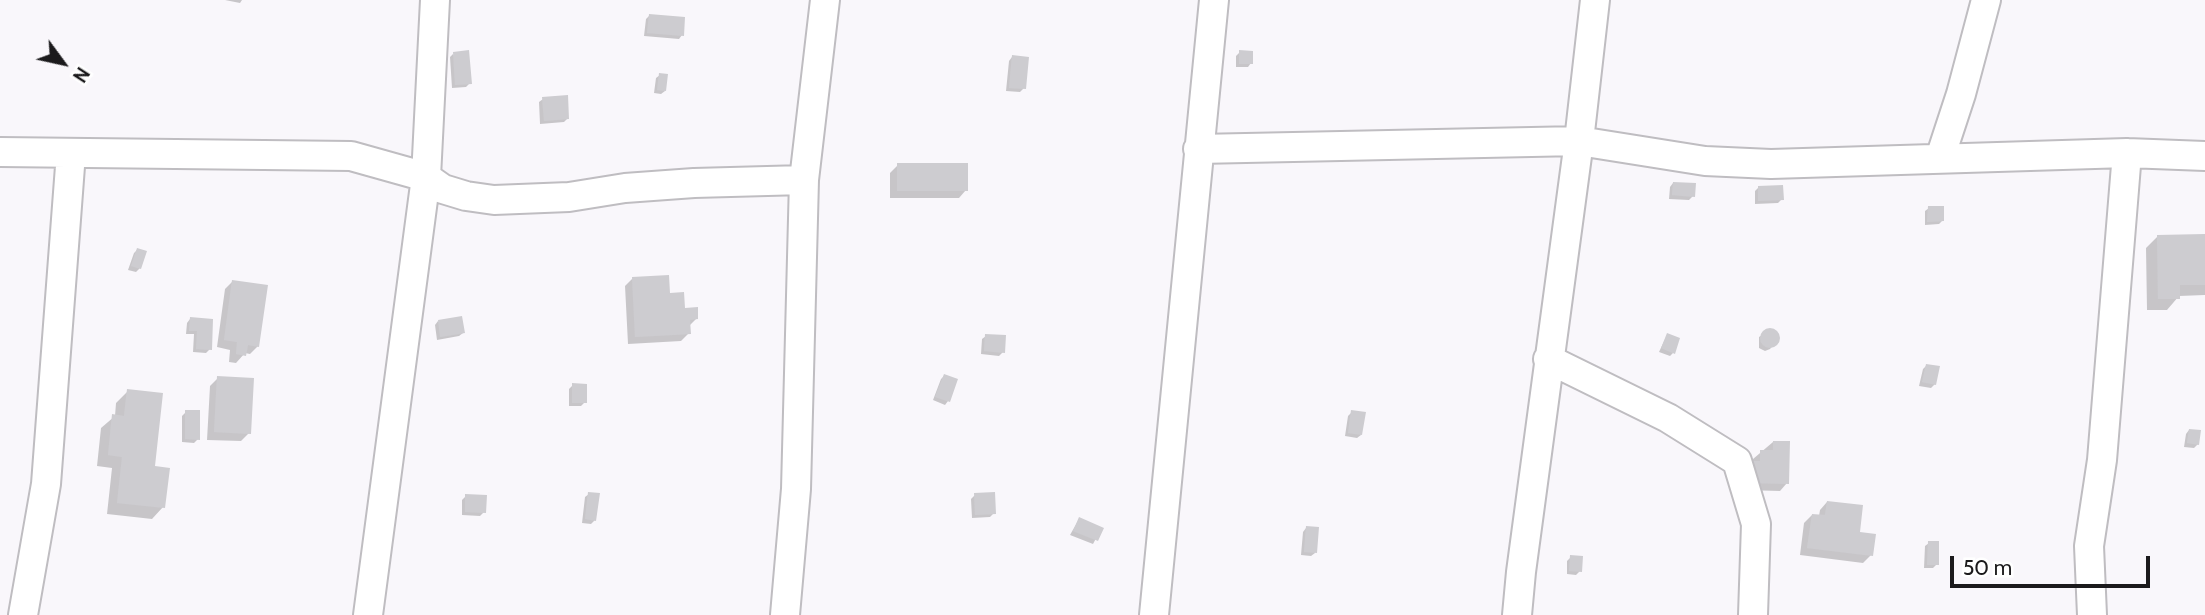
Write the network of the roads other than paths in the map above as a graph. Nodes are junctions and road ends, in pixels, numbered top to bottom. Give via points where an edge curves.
1 (435, 0) edge
2 (825, 0) edge
3 (1214, 0) edge
4 (1595, 0) edge
5 (1986, 0) edge
6 (1579, 141) junction
7 (1198, 149) junction
8 (0, 152) edge
9 (71, 153) junction
10 (2127, 153) junction
11 (2205, 156) edge
12 (1940, 158) junction
13 (426, 177) junction
14 (804, 180) junction
15 (1548, 359) junction
16 (23, 615) edge
17 (368, 615) edge
18 (785, 615) edge
19 (1154, 615) edge
20 (1517, 615) edge
21 (1753, 615) edge
22 (2092, 615) edge

1 - 13 street
2 - 14 street
3 - 7 street
4 - 6 street
5 - 12 street
6 - 7 street
6 - 12 street via 1705,161 1771,164
6 - 15 street
7 - 19 street
8 - 9 street
9 - 13 street via 351,156
9 - 16 street via 46,484
10 - 11 street
10 - 12 street
10 - 22 street via 2102,460 2089,546
13 - 14 street via 443,189 494,200 694,183
13 - 17 street
14 - 18 street via 796,489
15 - 20 street
15 - 21 street via 1668,418 1737,461 1756,524

